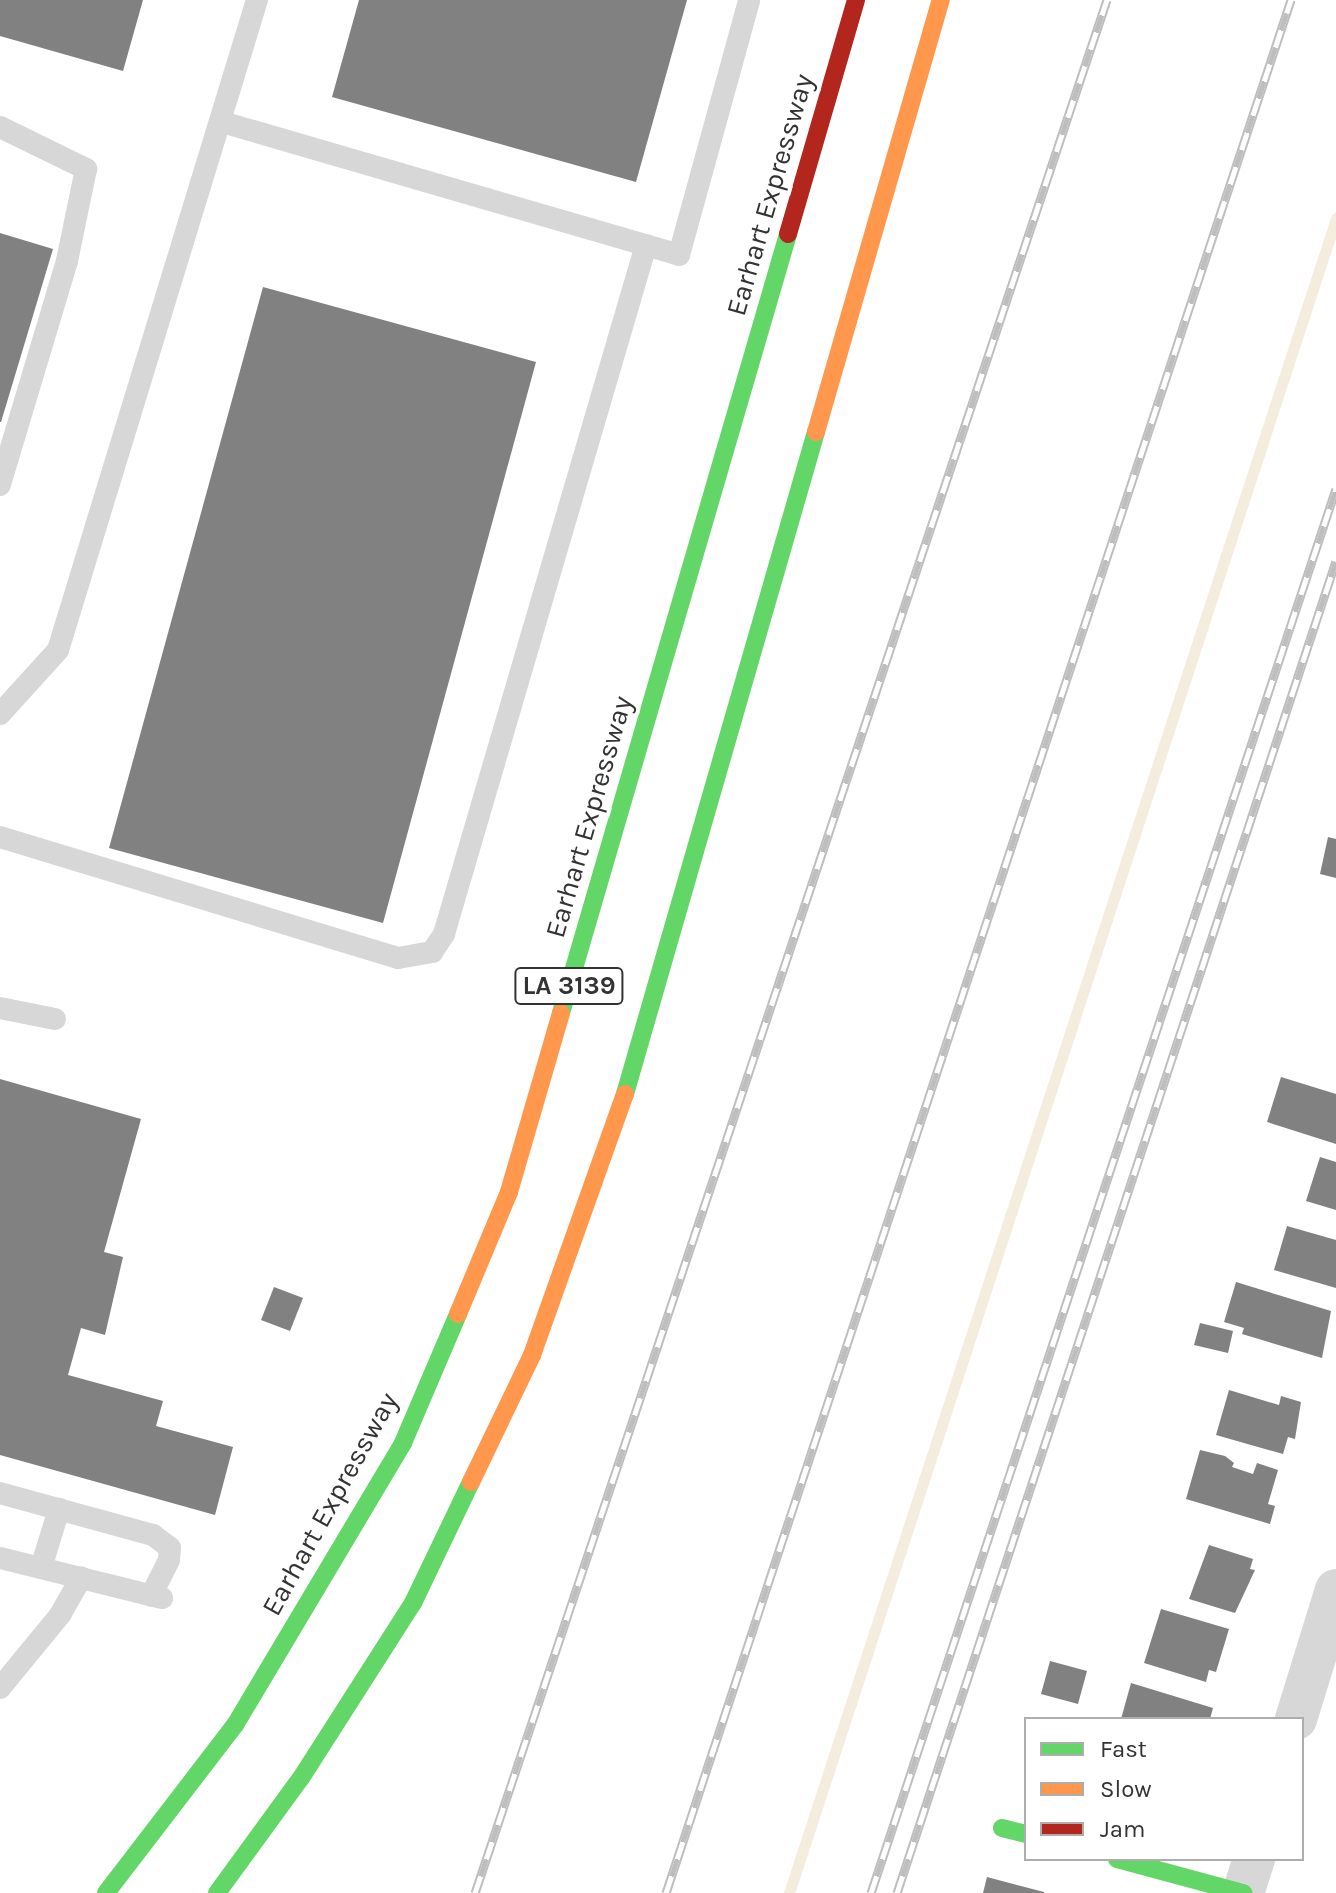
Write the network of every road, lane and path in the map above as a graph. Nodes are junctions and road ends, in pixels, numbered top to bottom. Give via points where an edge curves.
1 (257, 0) edge
2 (749, 0) edge
3 (856, 0) edge
4 (941, 0) edge
5 (222, 122) junction
6 (0, 127) edge
7 (646, 245) junction
8 (0, 485) edge
9 (0, 714) edge
10 (0, 837) edge
11 (0, 1008) edge
12 (55, 1019) dead end
13 (0, 1493) edge
14 (59, 1509) junction
15 (0, 1558) edge
16 (41, 1568) junction
17 (81, 1578) junction
18 (1336, 1590) edge
19 (0, 1688) edge
20 (1297, 1717) edge
21 (1002, 1828) dead end
22 (1024, 1834) edge
23 (1124, 1861) edge
24 (1253, 1861) edge
25 (106, 1893) edge
26 (217, 1893) edge
27 (1243, 1893) edge

1 - 5 lane
2 - 7 lane via 679,255
3 - 25 main road, Earhart Expressway / LA 3139 via 509,1192 403,1443 235,1725
4 - 26 main road, LA 3139 via 623,1100 532,1355 413,1603 301,1778
5 - 7 lane
5 - 9 lane via 58,650
6 - 8 lane via 86,169 67,261
7 - 10 lane via 444,934 432,952 398,958
11 - 12 lane
13 - 14 lane
14 - 16 lane
14 - 17 lane via 153,1535 170,1548 156,1597
15 - 16 lane
16 - 17 lane
17 - 19 lane via 60,1615
18 - 20 street
21 - 22 main road
23 - 27 main road
24 - 27 street

